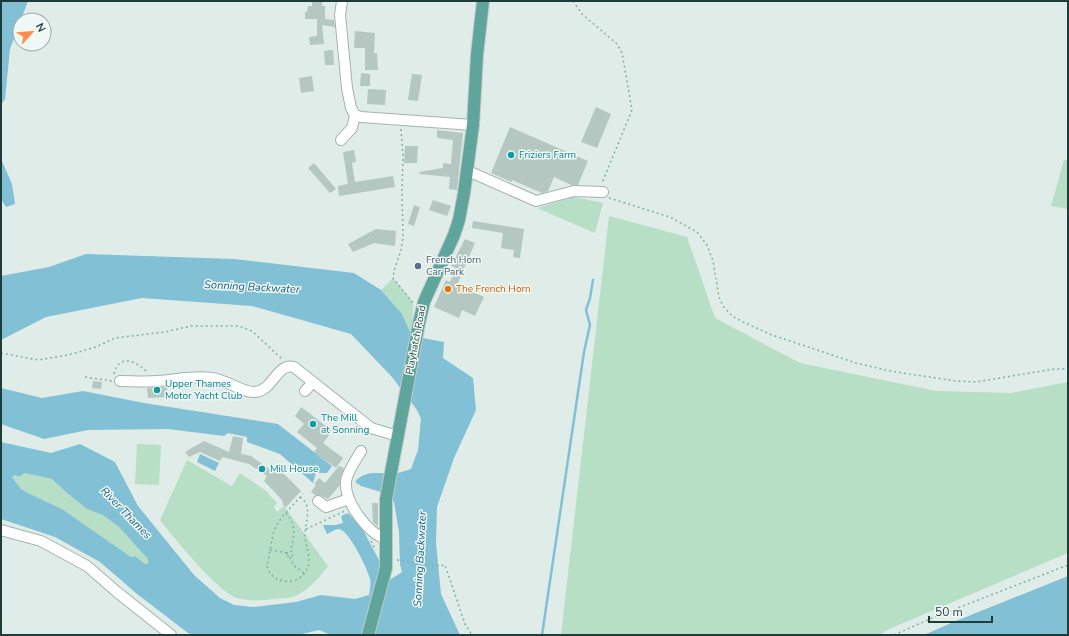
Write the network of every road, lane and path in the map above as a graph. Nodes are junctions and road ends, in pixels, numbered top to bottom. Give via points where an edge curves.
1 (342, 1) edge
2 (483, 1) edge
3 (573, 1) edge
4 (355, 115) junction
5 (400, 119) junction
6 (473, 125) junction
7 (341, 140) dead end
8 (468, 171) junction
9 (603, 192) junction
10 (414, 308) dead end
11 (1, 353) edge
12 (290, 366) junction
13 (1068, 369) edge
14 (85, 377) dead end
15 (120, 381) junction
16 (155, 381) junction
17 (313, 382) junction
18 (305, 391) dead end
19 (397, 440) junction
20 (361, 451) dead end
21 (303, 494) dead end
22 (300, 497) junction
23 (349, 499) junction
24 (318, 501) dead end
25 (346, 511) dead end
26 (286, 513) junction
27 (306, 529) junction
28 (1, 530) edge
29 (386, 539) junction
30 (270, 550) junction
31 (291, 551) junction
32 (287, 553) junction
33 (290, 557) junction
34 (390, 564) junction
35 (1068, 565) edge
36 (304, 573) junction
37 (171, 635) edge
38 (368, 635) edge
39 (472, 635) edge
40 (894, 635) edge

1 - 4 street via 340,15 347,88
2 - 6 main road, Playhatch Road
3 - 9 path via 582,14 617,44 622,53 632,110 601,184
4 - 5 street
4 - 7 street via 352,128
5 - 6 street
5 - 10 path via 403,158 403,237 393,278 413,302
6 - 8 main road, Playhatch Road
8 - 9 street via 536,201 574,191
8 - 19 main road, Playhatch Road via 459,220 424,302
9 - 13 path via 609,199 670,217 697,232 707,245 713,261 723,306 732,316 772,335 856,363 956,382 976,382
11 - 12 path via 38,360 96,347 115,338 191,326 238,326 252,331
12 - 16 street via 284,367 267,387 256,392 213,378
12 - 17 street
14 - 15 path
15 - 16 street
15 - 16 path via 114,374 115,368 119,363 130,361 138,364
17 - 18 street
17 - 19 street via 371,428
19 - 29 main road, Playhatch Road via 386,499
20 - 23 street via 347,476
21 - 22 path
22 - 26 path
22 - 27 path via 308,510
23 - 24 street via 326,507
23 - 29 street via 368,528
25 - 27 path
26 - 30 path via 276,526
26 - 31 path via 294,528
27 - 36 path via 309,559
28 - 37 street via 41,541 86,566
29 - 34 main road, Playhatch Road
30 - 32 path
30 - 36 path via 268,570 273,577 288,581
31 - 32 path
31 - 33 path via 294,554
32 - 33 path
33 - 36 path via 294,566
34 - 38 main road, Playhatch Road
34 - 39 path via 445,565 465,624
35 - 40 path

